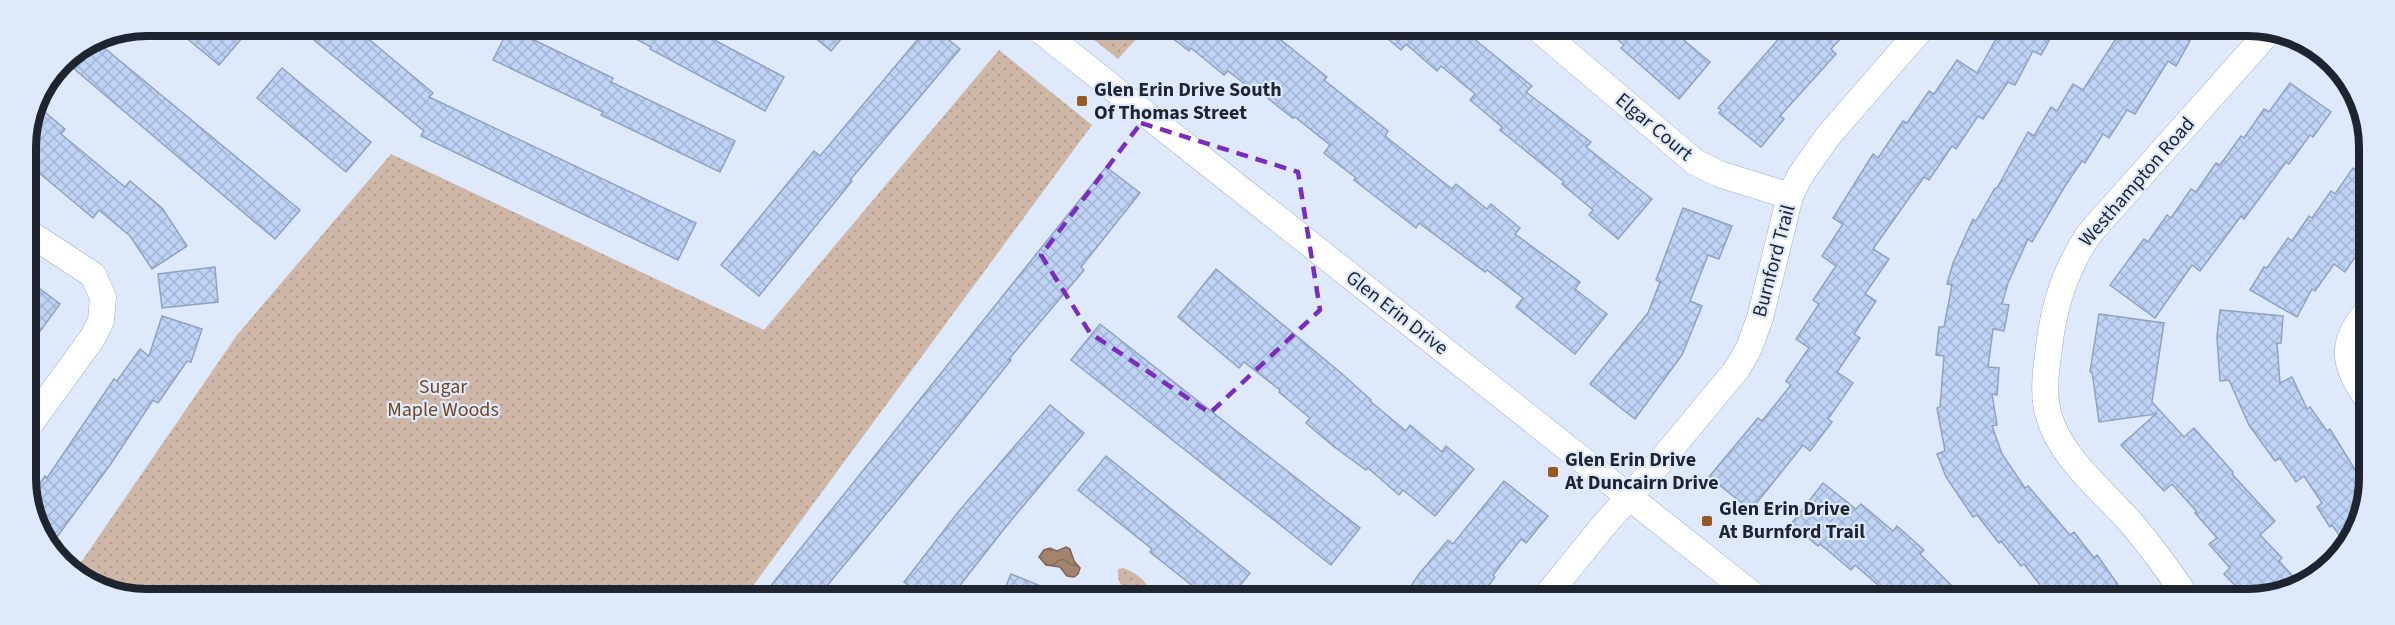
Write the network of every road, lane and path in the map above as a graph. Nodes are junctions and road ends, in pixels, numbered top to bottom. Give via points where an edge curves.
1 (1047, 36) edge
2 (1547, 36) edge
3 (1914, 36) edge
4 (2264, 37) edge
5 (1790, 196) junction
6 (36, 238) edge
7 (2359, 321) edge
8 (2359, 384) edge
9 (36, 416) edge
10 (1630, 496) junction
11 (1552, 589) edge
12 (1746, 589) edge
13 (2181, 589) edge

1 - 10 street, Glen Erin Drive
2 - 5 street, Elgar Court via 1695,162 1719,174
3 - 5 street, Burnford Trail via 1812,156
4 - 13 street, Westhampton Road via 2089,234 2073,259 2054,312 2046,394 2057,436 2079,467 2151,547
5 - 10 street, Burnford Trail via 1749,348 1724,386
6 - 9 street via 93,275 104,297 101,321 93,337
7 - 8 street via 2346,353
10 - 11 street, Burnford Trail
10 - 12 street, Glen Erin Drive

